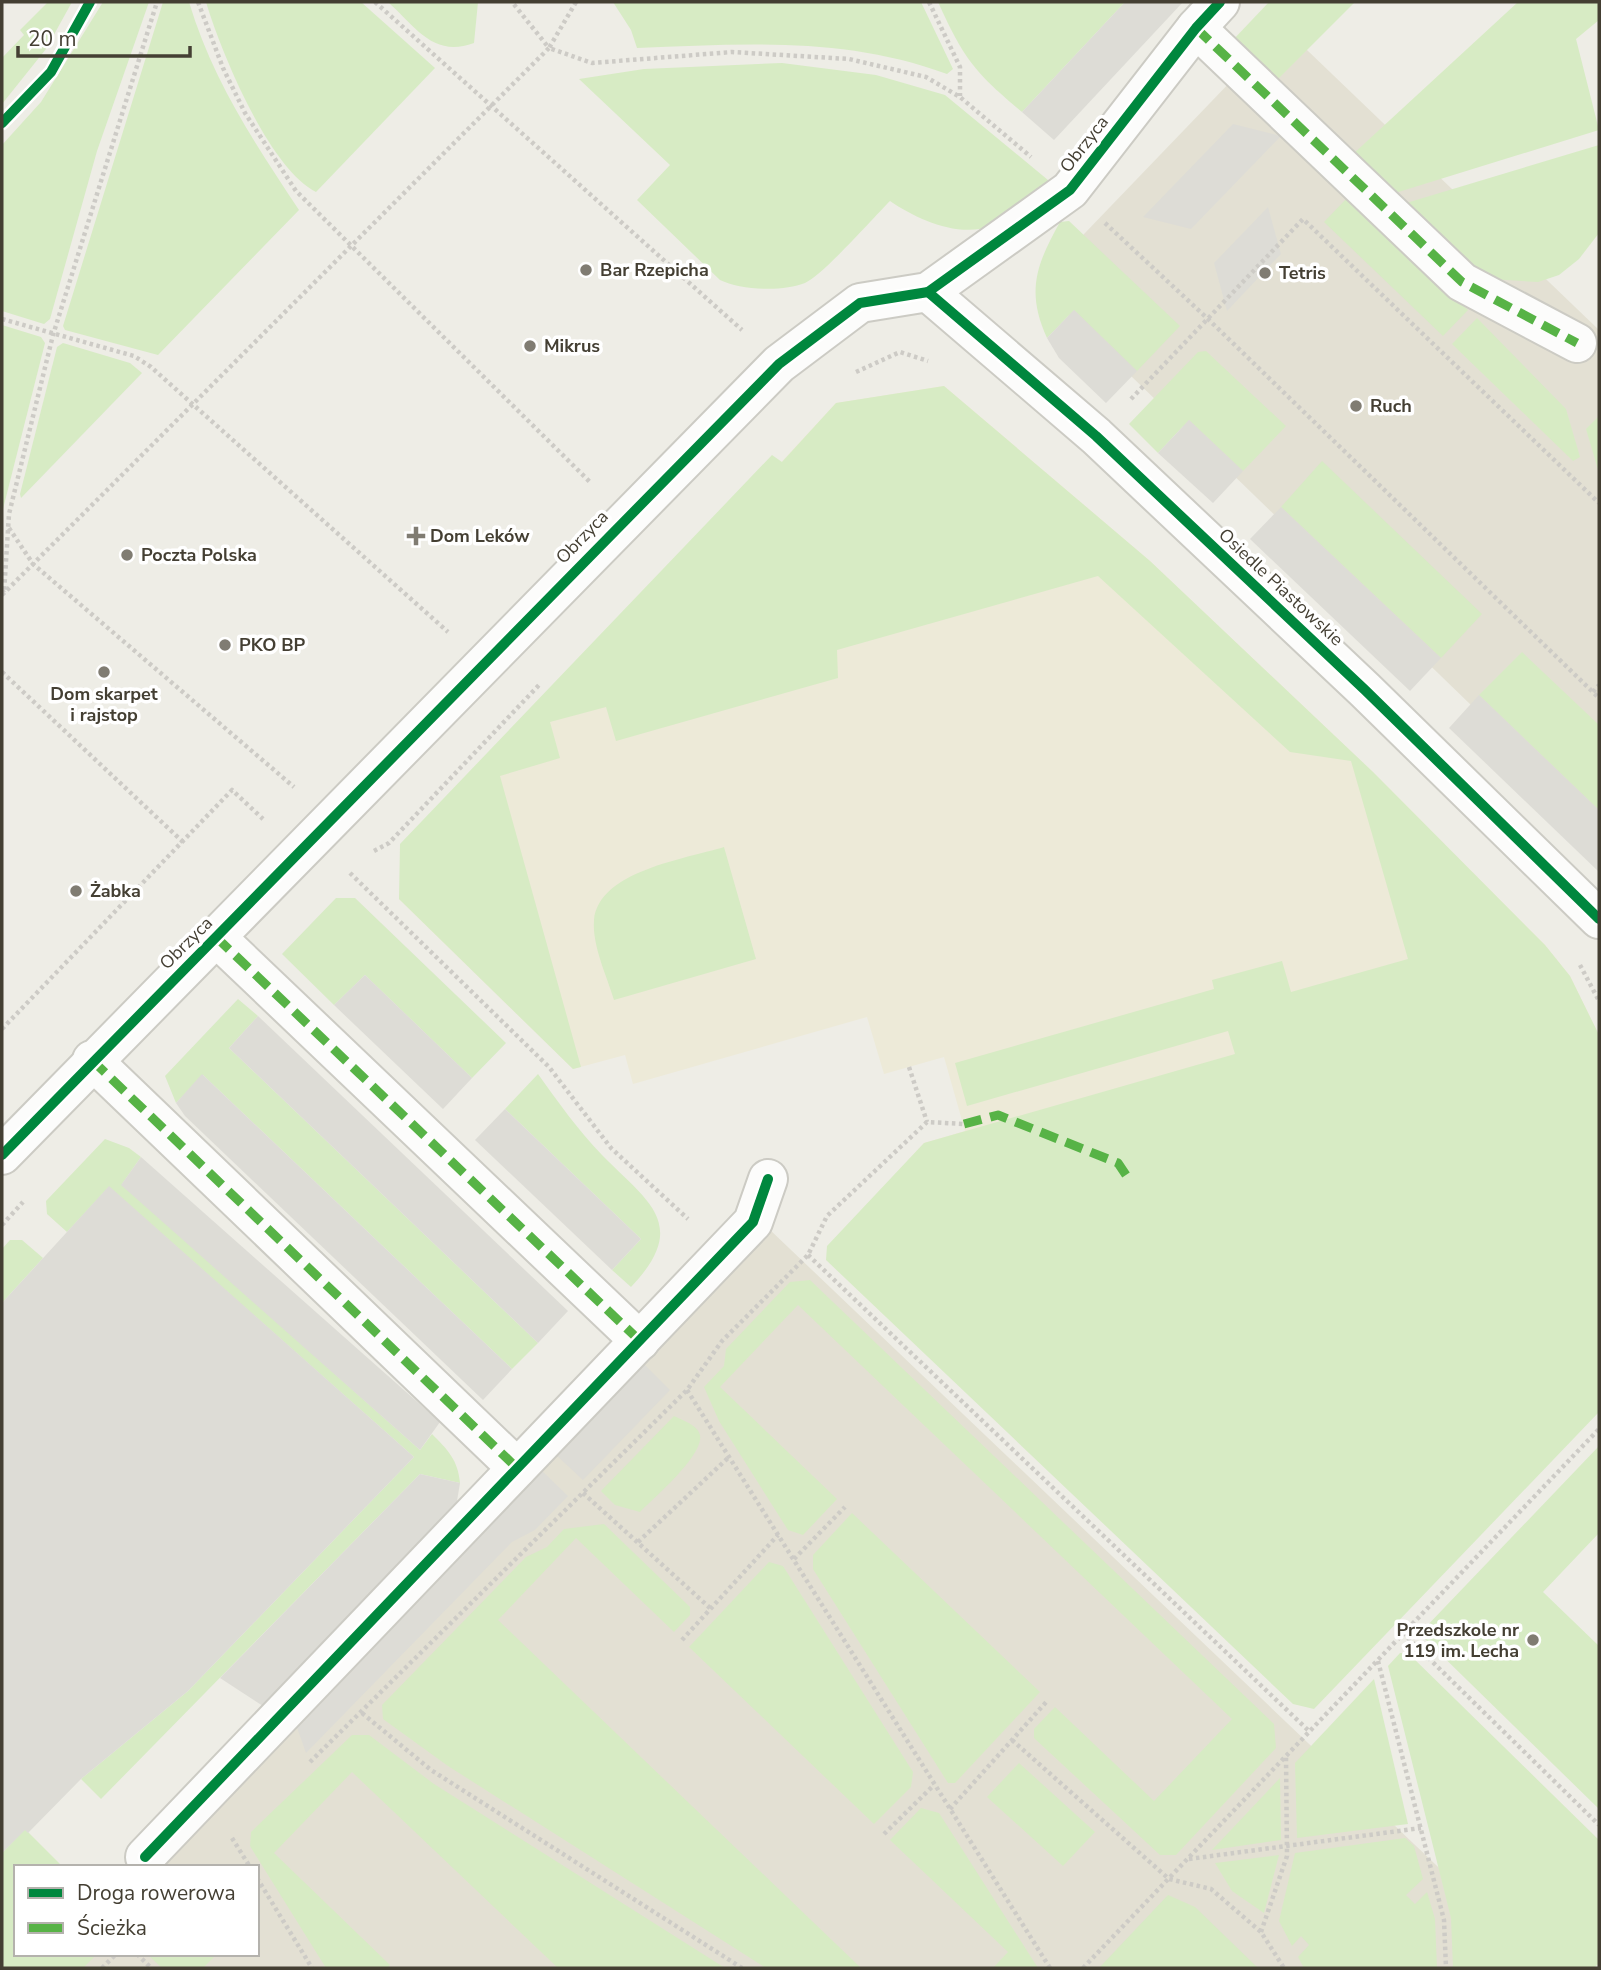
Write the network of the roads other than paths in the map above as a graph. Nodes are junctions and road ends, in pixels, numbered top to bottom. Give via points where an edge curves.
1 (1208, 15) edge
2 (929, 292) junction
3 (1577, 343) dead end
4 (1599, 919) edge
5 (216, 937) junction
6 (92, 1060) junction
7 (2, 1155) edge
8 (768, 1179) dead end
9 (640, 1342) junction
10 (517, 1468) junction
11 (145, 1857) dead end

1 - 2 street, Obrzyca via 1070,190
1 - 3 street via 1462,282
2 - 4 street, Osiedle Piastowskie via 1096,436
2 - 5 street, Obrzyca via 860,303 779,364
5 - 6 street, Obrzyca
5 - 9 street
6 - 7 street, Obrzyca
6 - 10 street
8 - 9 street via 753,1222
9 - 10 street
10 - 11 street

